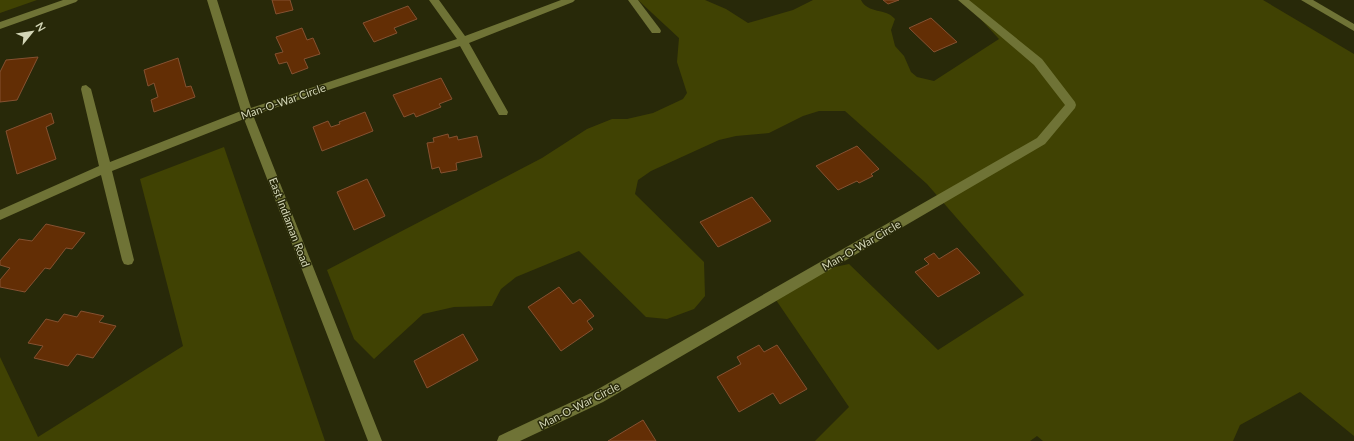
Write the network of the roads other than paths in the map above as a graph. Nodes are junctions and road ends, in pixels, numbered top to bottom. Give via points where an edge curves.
1 (73, 0) edge
2 (212, 0) edge
3 (434, 0) edge
4 (570, 0) edge
5 (633, 0) edge
6 (963, 0) edge
7 (1306, 0) edge
8 (0, 26) edge
9 (1354, 28) edge
10 (656, 31) dead end
11 (464, 41) junction
12 (86, 89) dead end
13 (503, 112) dead end
14 (247, 113) junction
15 (106, 168) junction
16 (0, 215) edge
17 (128, 260) dead end
18 (375, 441) edge
19 (504, 441) edge

1 - 8 street
2 - 14 street, East Indiaman Road
3 - 11 street
4 - 11 street, Man-O-War Circle
5 - 10 street
6 - 19 street, Man-O-War Circle via 1038,62 1071,105 1041,141 598,397
7 - 9 street
11 - 13 street
11 - 14 street, Man-O-War Circle
12 - 15 street
14 - 15 street, Man-O-War Circle
14 - 18 street, East Indiaman Road
15 - 16 street, Man-O-War Circle
15 - 17 street

